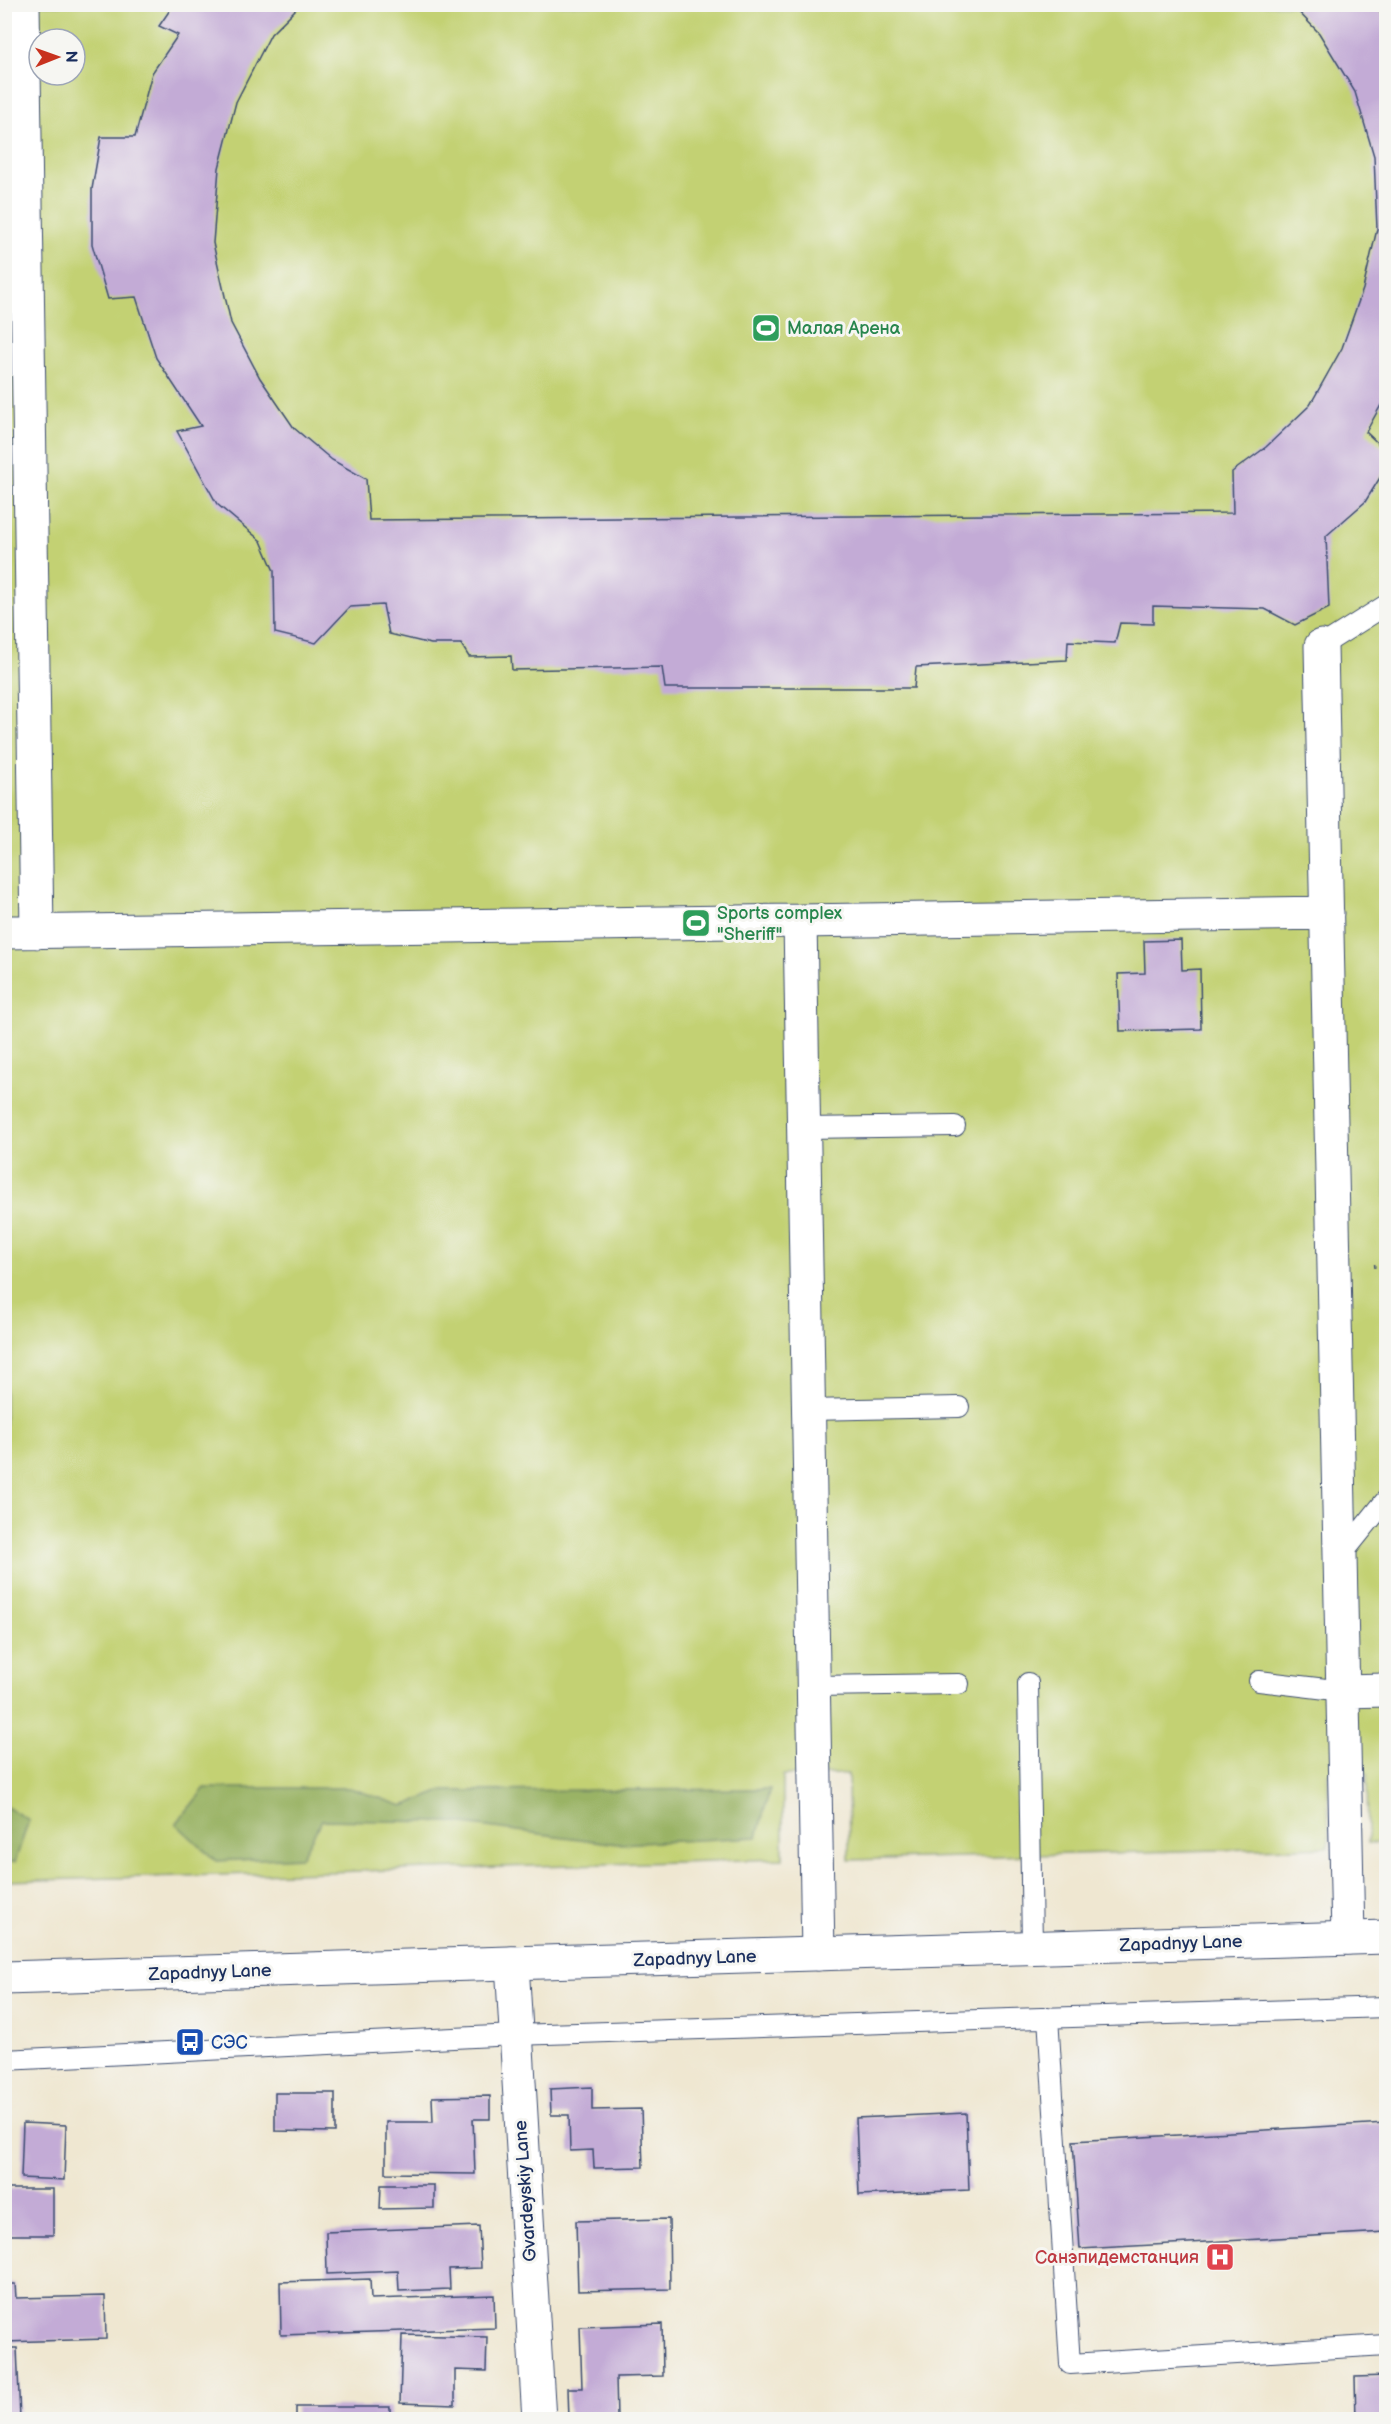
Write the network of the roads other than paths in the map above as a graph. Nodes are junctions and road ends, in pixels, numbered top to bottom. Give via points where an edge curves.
1 (23, 4) edge
2 (1386, 605) edge
3 (1321, 646) joint
4 (1327, 913) junction
5 (800, 921) junction
6 (4, 932) edge
7 (37, 932) junction
8 (955, 1125) dead end
9 (803, 1128) junction
10 (959, 1407) dead end
11 (808, 1410) junction
12 (1386, 1500) edge
13 (1340, 1557) junction
14 (1259, 1681) dead end
15 (1028, 1683) dead end
16 (959, 1684) dead end
17 (813, 1686) junction
18 (1343, 1690) junction
19 (1386, 1690) edge
20 (1386, 1937) edge
21 (1348, 1938) junction
22 (1032, 1947) junction
23 (818, 1954) junction
24 (512, 1963) junction
25 (4, 1978) edge
26 (1386, 2007) edge
27 (1048, 2017) junction
28 (515, 2036) junction
29 (4, 2060) edge
30 (1386, 2345) edge
31 (539, 2420) edge

1 - 7 street
2 - 3 lane
3 - 4 street
4 - 5 street
4 - 13 street
5 - 7 street
5 - 9 street
6 - 7 street
8 - 9 lane
9 - 11 street
10 - 11 lane
11 - 17 street
12 - 13 lane
13 - 18 street
14 - 18 lane
15 - 22 lane
16 - 17 lane
17 - 23 street
18 - 19 street
18 - 21 street
20 - 21 street, Zapadnyy Lane
21 - 22 street, Zapadnyy Lane
22 - 23 street, Zapadnyy Lane
23 - 24 street, Zapadnyy Lane
24 - 25 street, Zapadnyy Lane
24 - 28 street, Gvardeyskiy Lane
26 - 27 lane
27 - 28 lane
27 - 30 lane via 1070,2364
28 - 29 lane
28 - 31 street, Gvardeyskiy Lane

